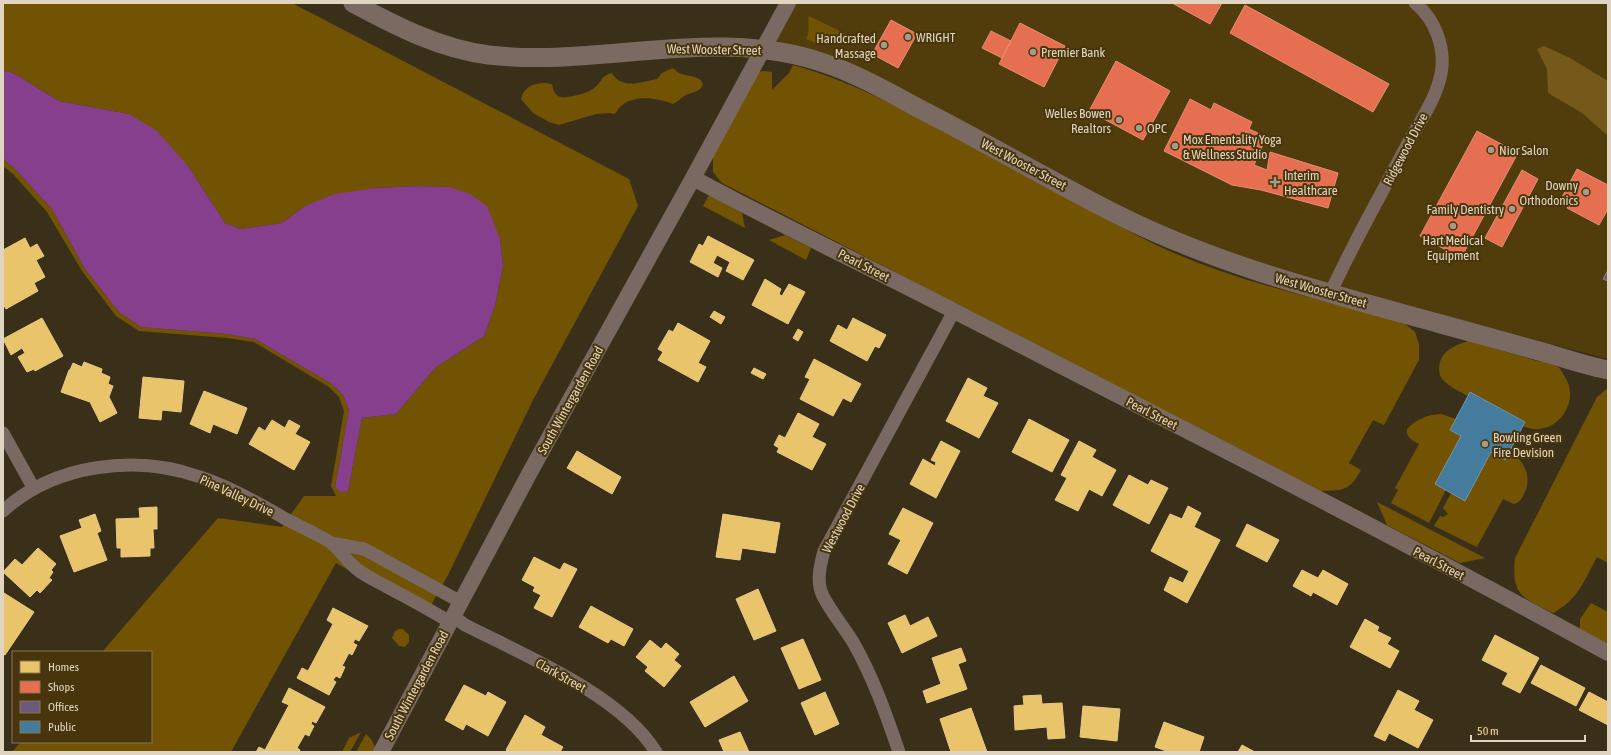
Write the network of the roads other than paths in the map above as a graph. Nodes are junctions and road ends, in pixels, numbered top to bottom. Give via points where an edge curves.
1 (353, 3) edge
2 (788, 3) edge
3 (1415, 3) edge
4 (763, 49) junction
5 (693, 178) junction
6 (1330, 294) junction
7 (954, 310) junction
8 (1608, 370) edge
9 (3, 433) edge
10 (34, 489) junction
11 (3, 511) edge
12 (331, 543) junction
13 (455, 613) junction
14 (1608, 654) edge
15 (381, 752) edge
16 (656, 752) edge
17 (899, 752) edge

1 - 4 main road, West Wooster Street via 390,23 431,40 486,55 520,58 668,48
2 - 4 street, South Wintergarden Road
3 - 6 street, Ridgewood Drive via 1436,32 1442,52 1441,74 1428,105 1353,244
4 - 5 street, South Wintergarden Road
4 - 6 main road, West Wooster Street via 823,62 854,75 1118,215 1168,238 1223,260
5 - 7 street, Pearl Street
5 - 13 street, South Wintergarden Road
6 - 8 main road, West Wooster Street
7 - 14 street, Pearl Street via 1478,583
7 - 17 street, Westwood Drive via 824,551 819,574 823,596 870,674
9 - 10 street
10 - 11 street, Pine Valley Drive
10 - 12 street, Pine Valley Drive via 54,480 98,468 120,465 165,468 220,484
12 - 13 street, Pine Valley Drive via 357,569
12 - 13 street, Pine Valley Drive via 364,549
13 - 15 street, South Wintergarden Road
13 - 16 street, Clark Street via 466,625 579,684 608,703 641,732

